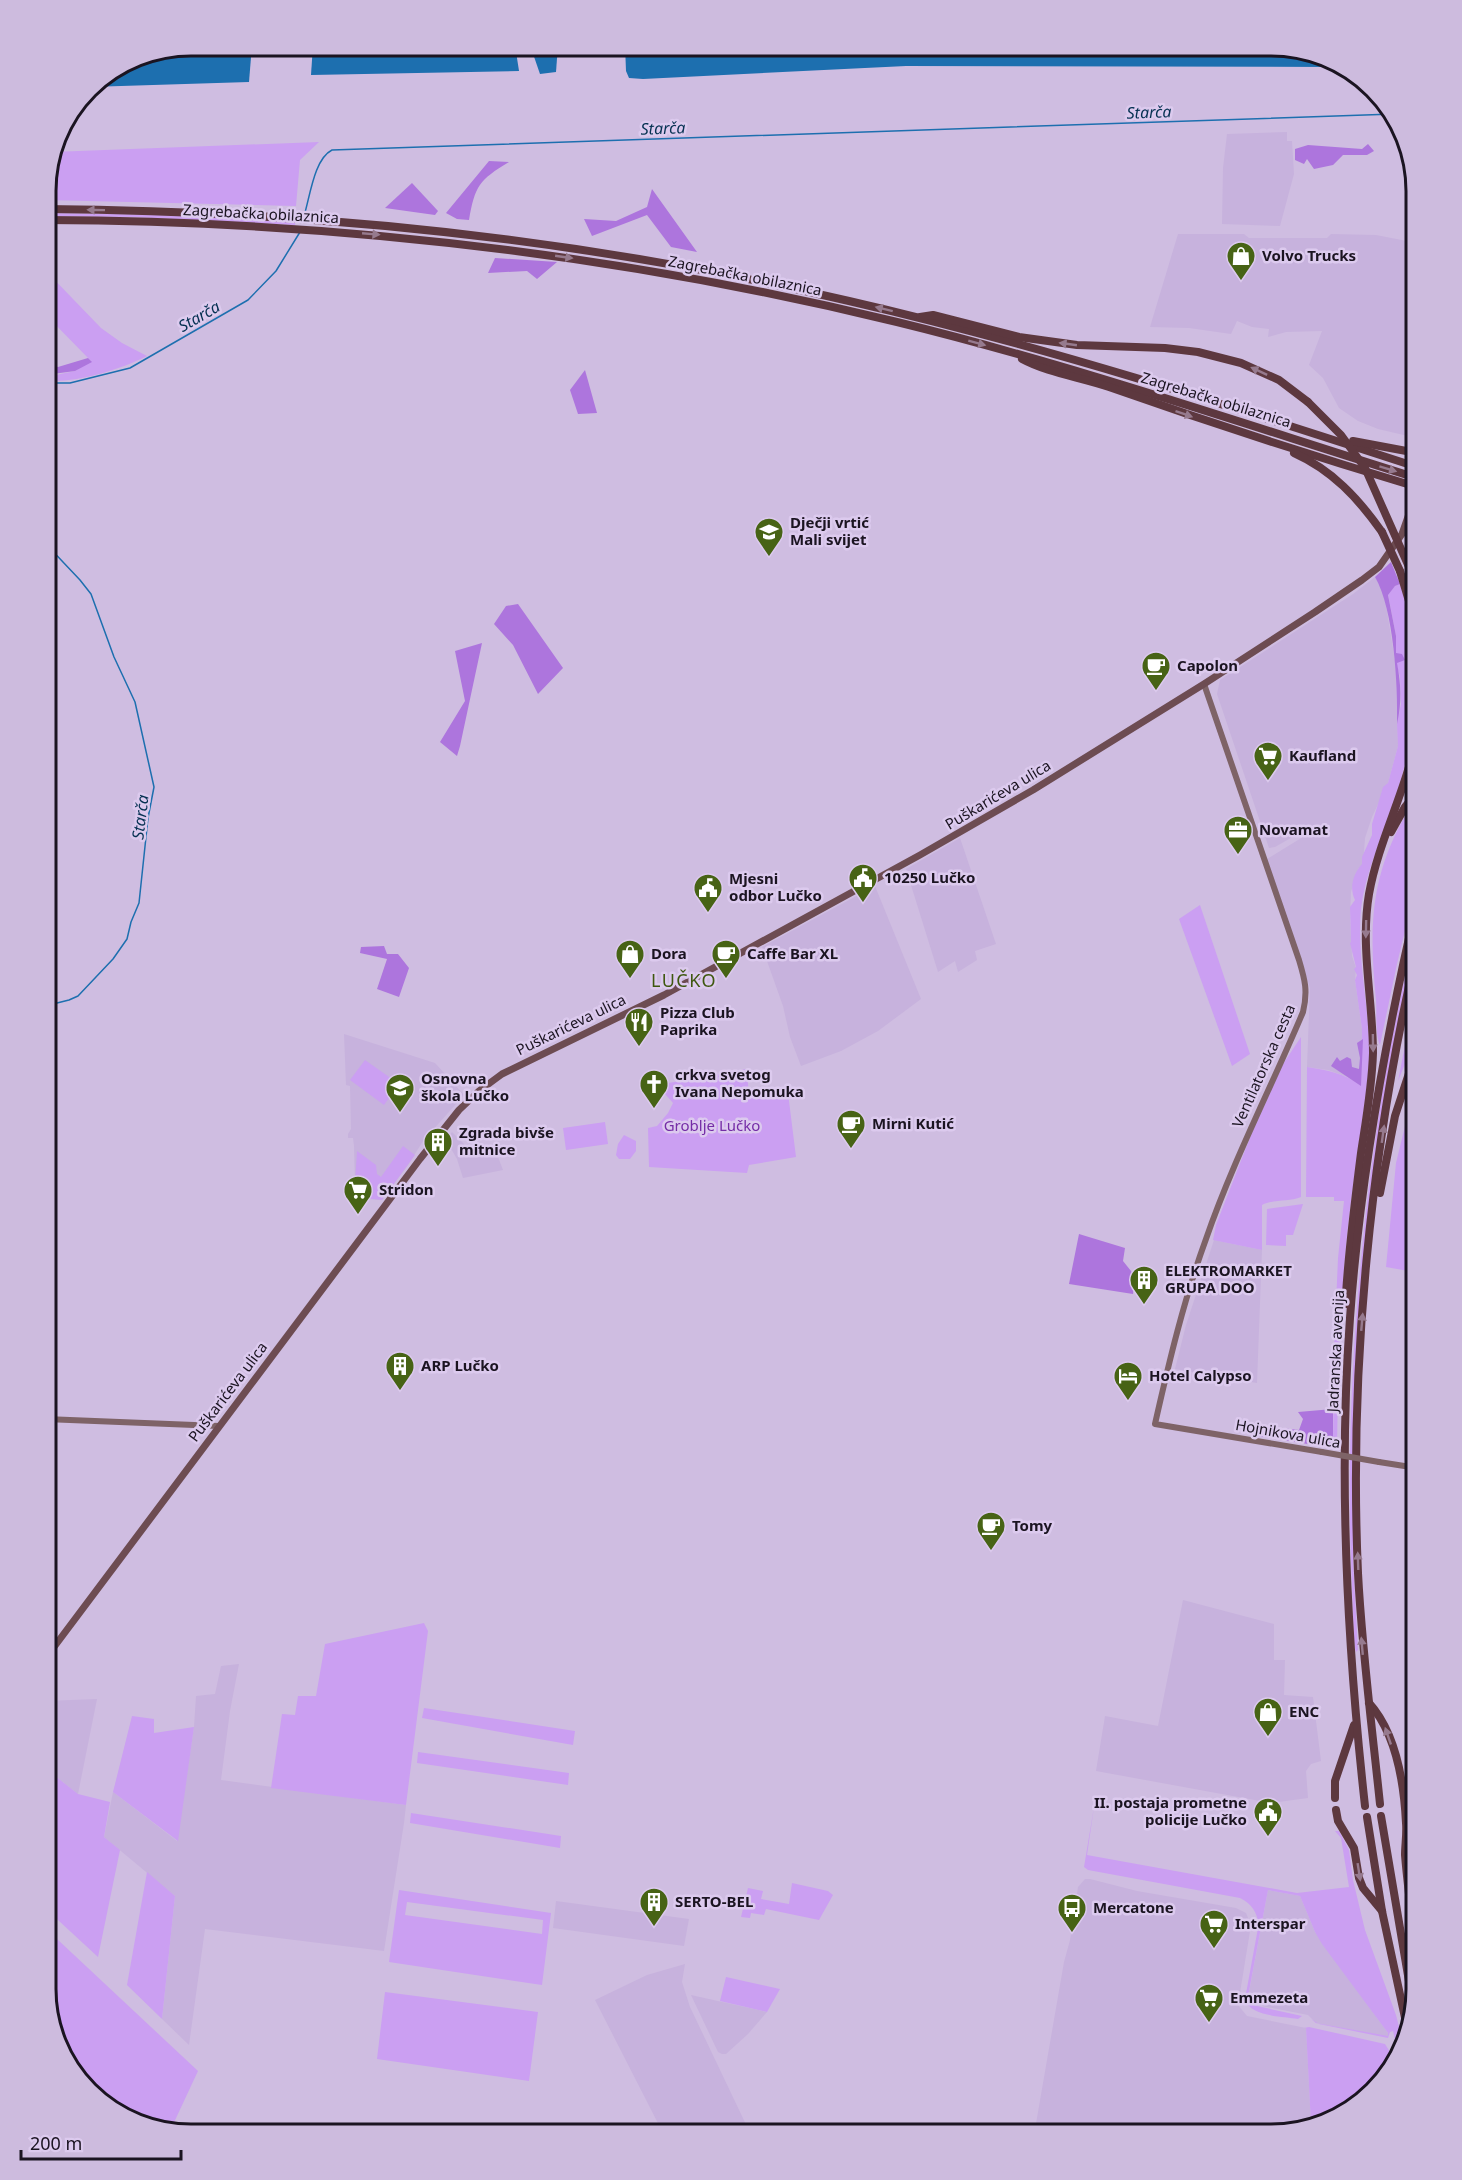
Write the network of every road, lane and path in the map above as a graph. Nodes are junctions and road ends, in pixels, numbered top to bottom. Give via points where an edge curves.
1 (56, 209) edge
2 (56, 220) edge
3 (919, 317) junction
4 (1011, 352) junction
5 (1300, 430) junction
6 (1264, 439) junction
7 (1406, 451) edge
8 (1406, 463) edge
9 (1406, 479) joint
10 (1406, 522) edge
11 (1406, 560) edge
12 (1406, 591) edge
13 (1204, 684) junction
14 (1406, 781) edge
15 (1406, 809) edge
16 (1374, 874) junction
17 (1406, 952) edge
18 (1406, 1008) edge
19 (1406, 1082) edge
20 (1368, 1255) junction
21 (1350, 1319) junction
22 (56, 1419) edge
23 (1155, 1424) joint
24 (219, 1426) junction
25 (1406, 1466) edge
26 (56, 1644) edge
27 (1368, 1703) junction
28 (1355, 1719) junction
29 (1335, 1798) dead end
30 (1380, 1804) dead end
31 (1365, 1806) dead end
32 (1336, 1810) dead end
33 (1381, 1816) dead end
34 (1367, 1817) dead end
35 (1406, 1825) edge
36 (1406, 1825) edge
37 (1406, 1864) edge
38 (1382, 1911) junction
39 (1406, 1964) edge
40 (1404, 2013) edge

3 -> 1 highway, Zagrebačka obilaznica via 651,261 487,237 287,217
2 -> 4 highway, Zagrebačka obilaznica via 287,227 541,254 647,270 843,309
3 - 5 highway, Zagrebačka obilaznica via 1112,371
11 -> 3 highway, bridge via 1365,468 1341,435 1308,402 1279,381 1241,363 1198,352 1077,345 1019,337 933,315
4 -> 6 highway via 1034,365
4 -> 9 highway, Zagrebačka obilaznica via 1215,413
5 - 7 highway via 1311,428 1363,444
5 - 8 highway, Zagrebačka obilaznica
6 - 9 highway
6 - 12 highway, bridge via 1304,457 1334,477 1361,504 1382,532
10 - 13 main road, Puškarićeva ulica via 1382,563 1362,580
13 - 23 main road, Ventilatorska cesta via 1296,950 1307,996 1206,1239 1174,1343
13 - 24 main road, Puškarićeva ulica via 952,838 664,995 541,1053 488,1084 446,1126
14 - 16 highway
15 - 16 highway
16 -> 21 highway via 1366,955 1373,1055 1347,1272
17 - 21 highway, Jadranska avenija via 1374,1112
20 -> 18 highway, Jadranska avenija via 1385,1117
19 - 20 highway via 1395,1116
27 -> 20 highway, Jadranska avenija via 1356,1462
21 - 28 highway, Jadranska avenija via 1345,1509
22 - 24 main road
23 - 25 main road, Hojnikova ulica, bridge
24 - 26 main road, Puškarićeva ulica
27 - 30 highway, Jadranska avenija
36 -> 27 highway via 1399,1766 1385,1727
28 - 29 highway via 1335,1781
28 - 31 highway, Jadranska avenija
32 -> 38 highway via 1354,1848 1363,1888
33 - 39 highway
34 - 38 highway
37 -> 35 highway
38 - 40 highway

